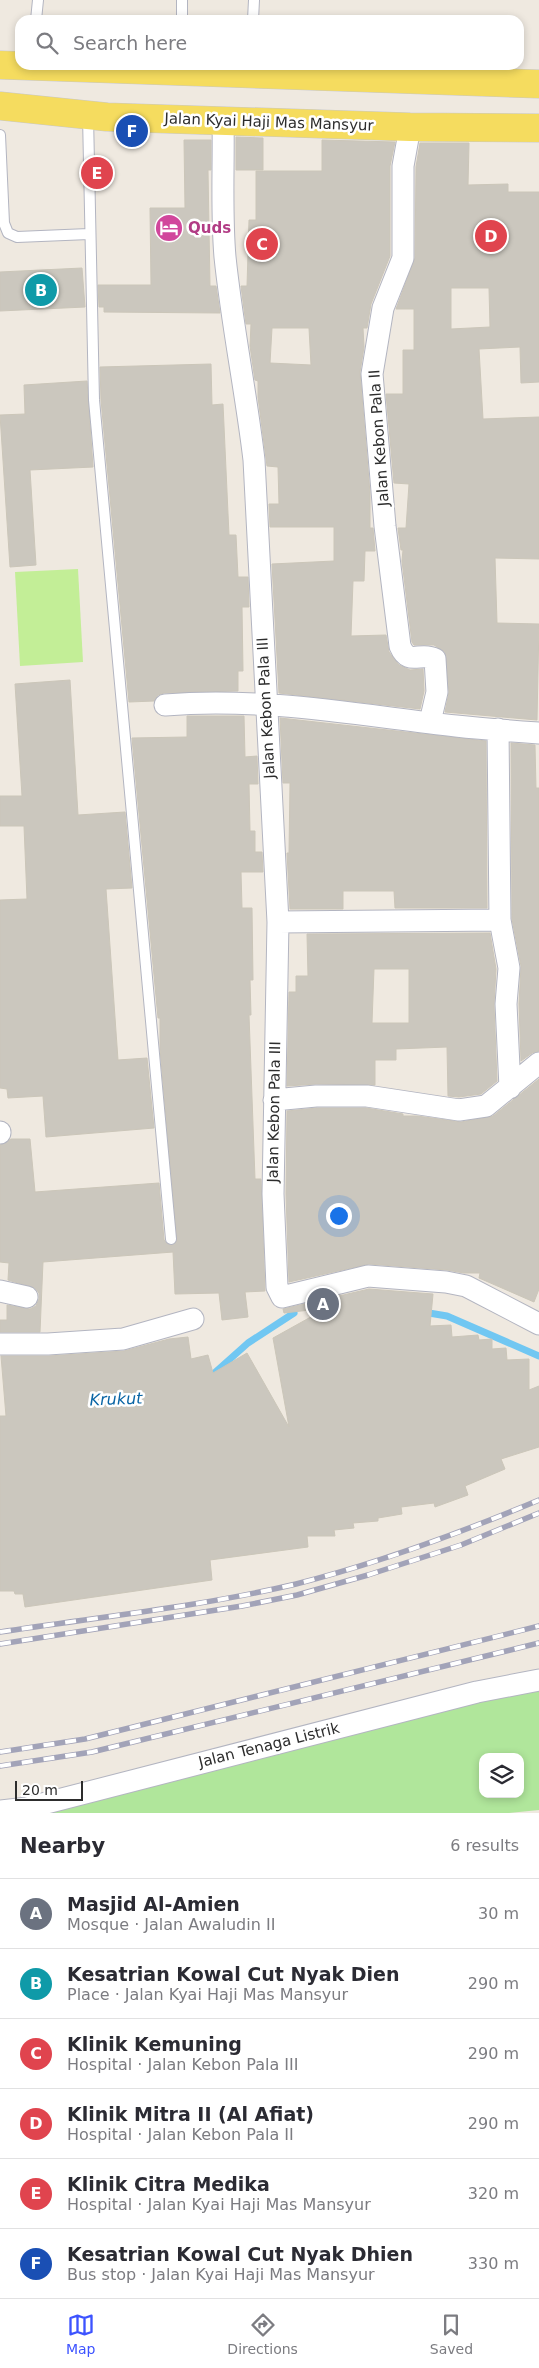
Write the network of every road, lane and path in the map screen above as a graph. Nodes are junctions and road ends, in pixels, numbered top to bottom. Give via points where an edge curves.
1 (38, 0) edge
2 (182, 0) edge
3 (254, 0) edge
4 (36, 15) edge
5 (182, 15) edge
6 (253, 15) edge
7 (0, 65) edge
8 (15, 65) edge
9 (251, 70) edge
10 (526, 81) edge
11 (0, 106) edge
12 (88, 115) junction
13 (224, 120) junction
14 (410, 128) junction
15 (539, 128) edge
16 (0, 135) edge
17 (89, 234) junction
18 (265, 703) junction
19 (165, 705) dead end
20 (430, 722) junction
21 (498, 729) junction
22 (539, 733) edge
23 (500, 920) junction
24 (278, 922) junction
25 (539, 1063) edge
26 (510, 1088) junction
27 (274, 1100) junction
28 (171, 1239) dead end
29 (0, 1291) edge
30 (27, 1297) dead end
31 (193, 1319) dead end
32 (539, 1324) edge
33 (0, 1344) edge
34 (539, 1680) edge
35 (0, 1810) edge

1 - 4 lane
2 - 5 lane
3 - 6 lane
7 - 8 main road
9 - 10 main road
11 - 12 main road, Jalan Kyai Haji Mas Mansyur
12 - 13 main road, Jalan Kyai Haji Mas Mansyur
12 - 17 lane
13 - 14 main road, Jalan Kyai Haji Mas Mansyur
13 - 18 street, Jalan Kebon Pala III via 225,255 236,354 254,460
14 - 15 main road, Jalan Kyai Haji Mas Mansyur
14 - 20 street, Jalan Kebon Pala II via 403,166 403,258 382,308 372,374 396,627 403,654 410,658 430,656 435,659 437,692
16 - 17 lane via 4,223 8,233 17,236
17 - 28 lane via 94,400
18 - 19 street via 209,701
18 - 20 street
18 - 24 street, Jalan Kebon Pala III
20 - 21 street
21 - 22 street
21 - 23 street
23 - 24 street
23 - 26 street via 509,968 506,1004
24 - 27 street, Jalan Kebon Pala III
25 - 26 street
26 - 27 street via 486,1106 459,1110 367,1096
27 - 32 street, Jalan Kebon Pala III via 273,1194 277,1287 282,1297 368,1276 446,1282 466,1286
29 - 30 street
31 - 33 street via 123,1339
34 - 35 street, Jalan Tenaga Listrik via 477,1692 26,1808

